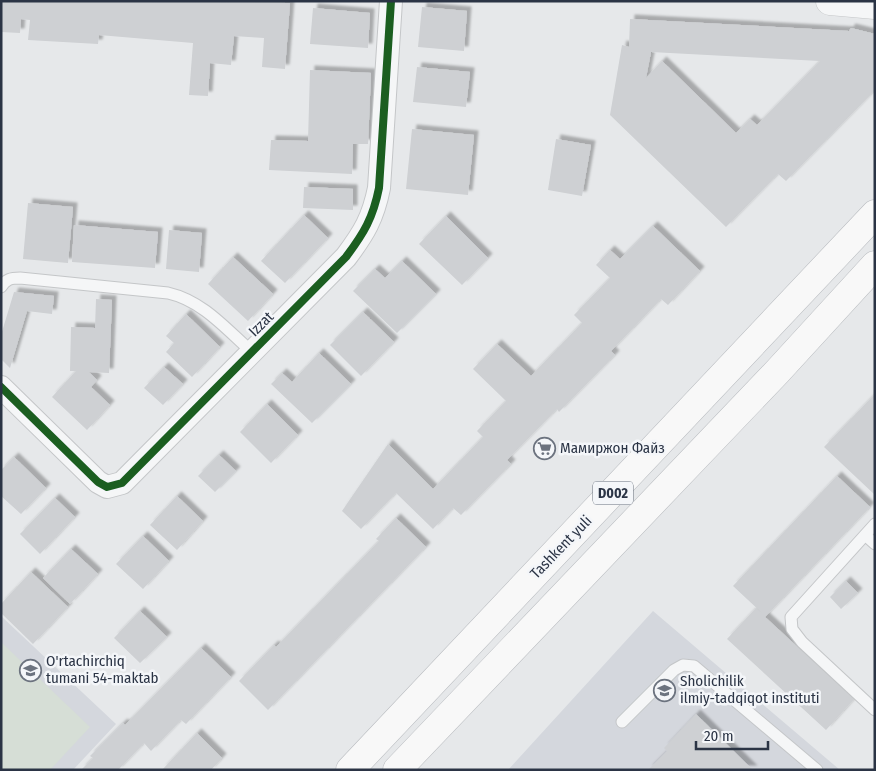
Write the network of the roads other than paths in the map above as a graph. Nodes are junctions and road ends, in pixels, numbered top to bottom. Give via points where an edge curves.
1 (391, 1) edge
2 (830, 1) edge
3 (875, 5) edge
4 (875, 214) edge
5 (875, 266) edge
6 (1, 287) edge
7 (252, 352) junction
8 (1, 387) edge
9 (875, 524) edge
10 (864, 535) junction
11 (875, 544) edge
12 (875, 710) edge
13 (622, 722) dead end
14 (350, 770) edge
15 (398, 770) edge
16 (817, 770) edge

1 - 7 street, Izzat via 375,211 346,257
2 - 3 street
4 - 14 highway, Tashkent yuli / D002
5 - 15 highway, D002
6 - 7 lane via 11,278 20,278 185,297 204,309
7 - 8 street, Izzat via 122,483 114,487 98,482
9 - 10 lane
10 - 11 lane
10 - 12 lane via 791,616 792,629 802,642
13 - 16 lane via 674,670 683,664 694,666

